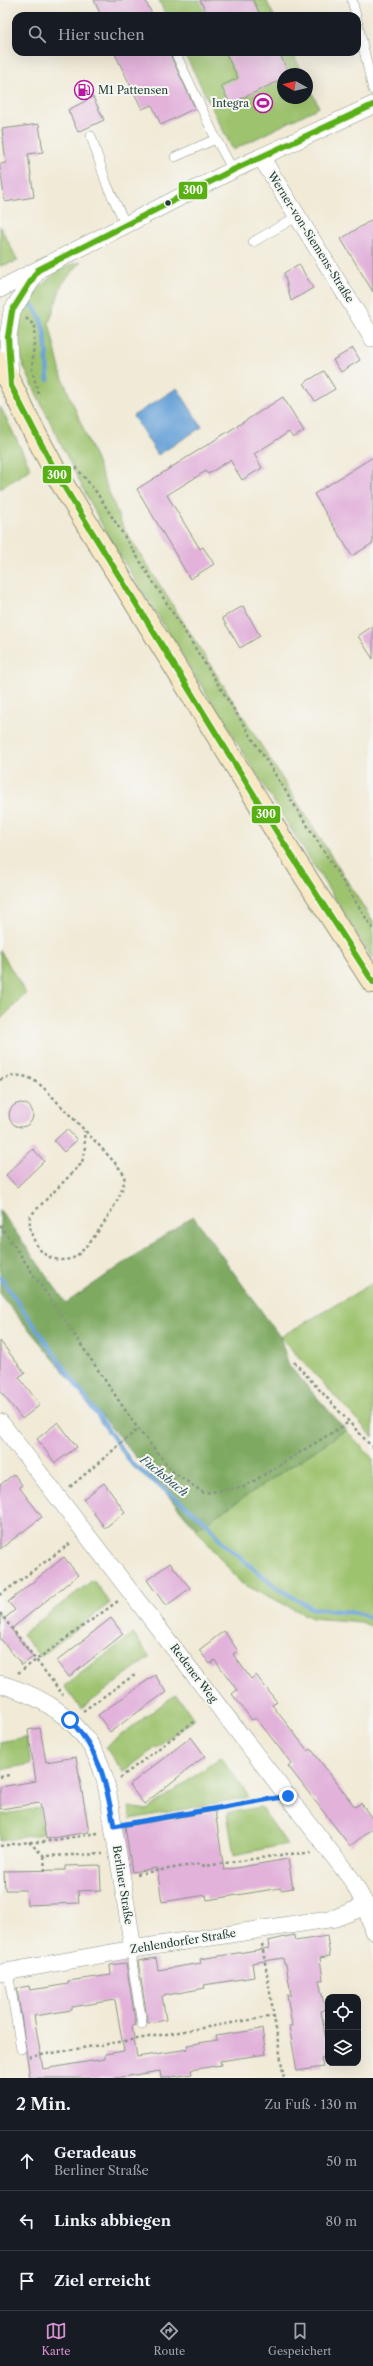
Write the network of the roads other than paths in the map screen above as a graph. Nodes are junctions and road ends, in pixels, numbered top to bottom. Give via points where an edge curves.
1 (352, 0) edge
2 (355, 12) edge
3 (361, 38) edge
4 (177, 56) edge
5 (373, 90) edge
6 (373, 105) edge
7 (91, 136) dead end
8 (216, 138) junction
9 (175, 157) dead end
10 (261, 157) junction
11 (233, 170) junction
12 (298, 216) junction
13 (126, 225) junction
14 (253, 242) dead end
15 (38, 270) junction
16 (0, 289) edge
17 (373, 338) edge
18 (0, 362) edge
19 (11, 386) junction
20 (373, 982) edge
21 (1, 1426) edge
22 (7, 1686) edge
23 (366, 1906) junction
24 (373, 1931) edge
25 (133, 1949) junction
26 (4, 1973) edge
27 (142, 2024) dead end
28 (22, 2054) road end

1 - 2 lane
3 - 5 lane
4 - 8 lane
6 - 10 street
7 - 13 lane via 107,185
8 - 9 lane
8 - 11 lane
10 - 11 street
10 - 12 street, Werner-von-Siemens-Straße
11 - 13 street
12 - 14 lane
12 - 17 street, Werner-von-Siemens-Straße
13 - 15 street
15 - 16 street
15 - 19 street via 12,311 8,337
18 - 19 street
19 - 20 street via 60,480
21 - 23 street, Redener Weg via 327,1847 352,1880
22 - 25 street, Berliner Straße via 42,1700 67,1717 94,1751 106,1784
23 - 24 street, Redener Weg
23 - 25 street, Zehlendorfer Straße via 335,1918
25 - 26 street, Zehlendorfer Straße
25 - 27 lane via 132,1962
26 - 28 lane

